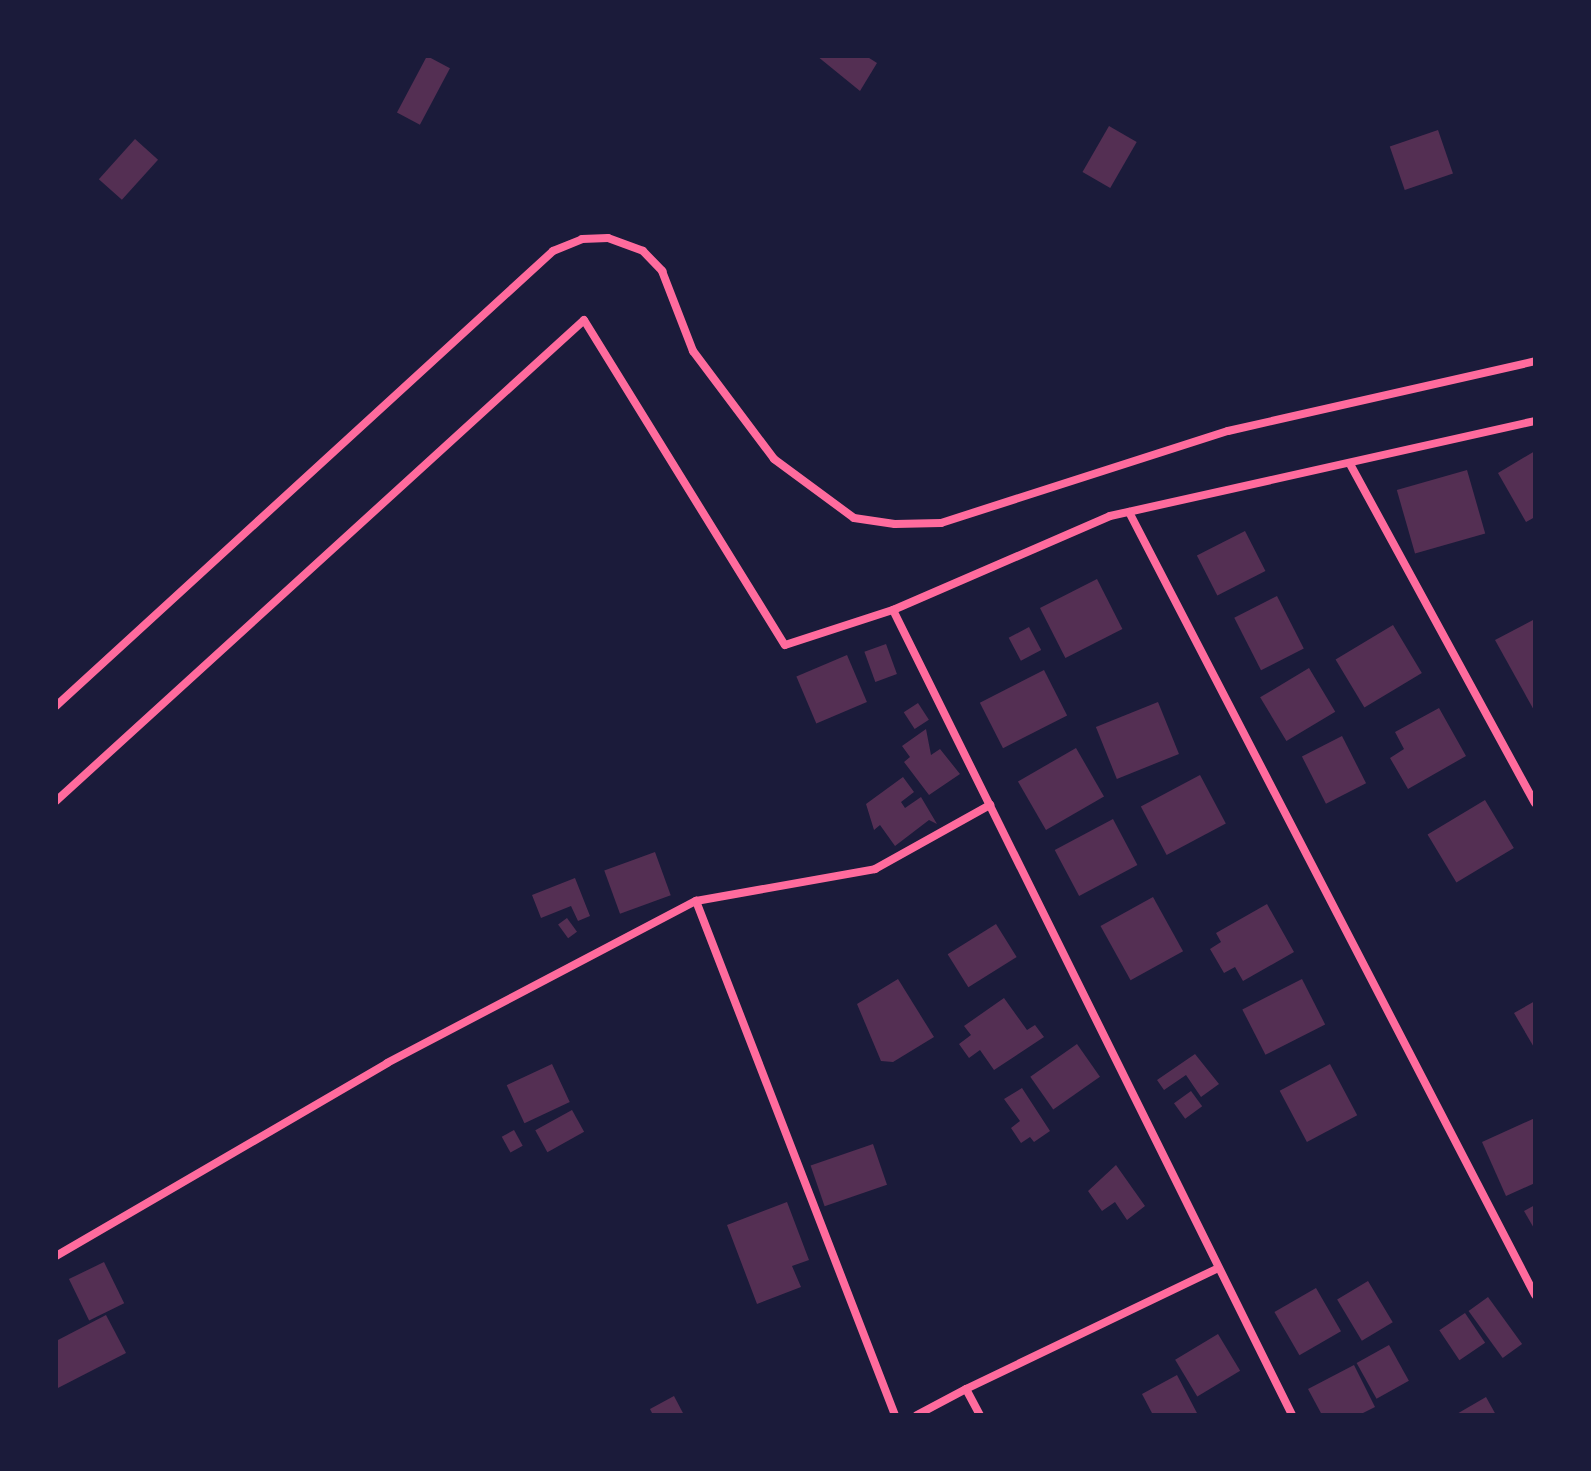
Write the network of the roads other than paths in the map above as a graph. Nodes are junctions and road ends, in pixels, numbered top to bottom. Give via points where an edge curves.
1 (1535, 361) edge
2 (1535, 421) edge
3 (1350, 464) junction
4 (1129, 512) junction
5 (893, 610) junction
6 (56, 706) edge
7 (56, 801) edge
8 (1535, 803) edge
9 (990, 805) junction
10 (696, 901) junction
11 (56, 1256) edge
12 (1219, 1268) junction
13 (1535, 1295) edge
14 (966, 1389) junction
15 (895, 1415) edge
16 (917, 1415) edge
17 (980, 1415) edge
18 (1292, 1415) edge

1 - 6 street via 1228,431 941,523 895,524 854,518 774,459 693,351 662,271 643,251 608,238 582,239 553,251
2 - 3 street
3 - 4 street
3 - 8 street
4 - 5 street
4 - 13 street
5 - 7 street via 785,645 584,320
5 - 9 street
9 - 10 street via 875,869
9 - 12 street
10 - 11 street via 387,1063
10 - 15 street
12 - 14 street
12 - 18 street
14 - 16 street
14 - 17 street

